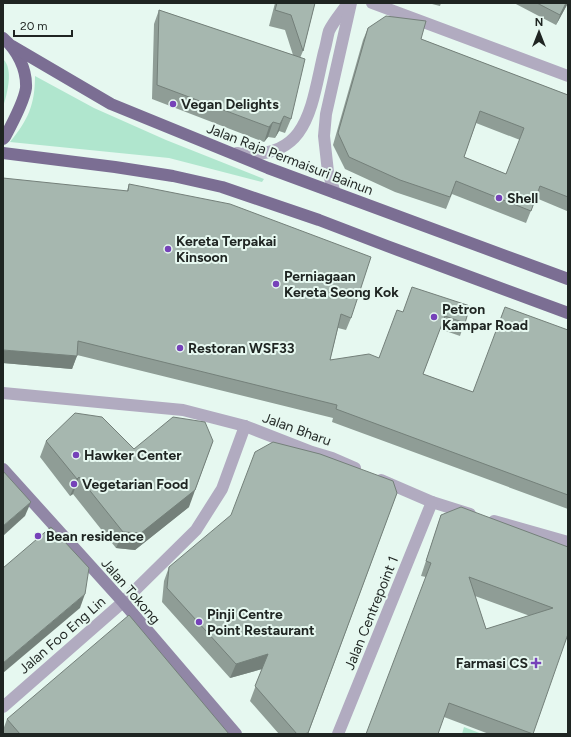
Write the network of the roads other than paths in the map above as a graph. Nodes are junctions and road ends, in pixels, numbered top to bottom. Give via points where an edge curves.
1 (348, 3) edge
2 (351, 3) edge
3 (372, 3) edge
4 (7, 42) edge
5 (568, 76) edge
6 (3, 139) edge
7 (230, 152) junction
8 (3, 153) edge
9 (335, 193) junction
10 (568, 279) edge
11 (568, 313) edge
12 (3, 394) edge
13 (245, 426) junction
14 (3, 468) edge
15 (432, 502) junction
16 (568, 542) edge
17 (122, 602) junction
18 (3, 707) edge
19 (236, 734) edge
20 (338, 734) edge

1 - 7 street via 329,31 304,126 284,147 273,152 253,155
2 - 9 street via 326,114 324,136 328,172
3 - 5 street
4 - 6 main road via 23,66 26,88 18,114
4 - 7 main road, Jalan Raja Permaisuri Bainun via 111,104
7 - 9 main road, Jalan Raja Permaisuri Bainun
8 - 11 main road via 115,166 222,187 320,220
9 - 10 main road, Jalan Raja Permaisuri Bainun
12 - 13 street, Jalan Bharu via 183,410
13 - 15 street, Jalan Bharu via 332,458
13 - 17 street, Jalan Foo Eng Lin via 222,490 196,530
14 - 17 main road, Jalan Tokong
15 - 16 street, Jalan Bharu
15 - 20 street, Jalan Centrepoint 1
17 - 18 street, Jalan Foo Eng Lin
17 - 19 main road, Jalan Tokong

